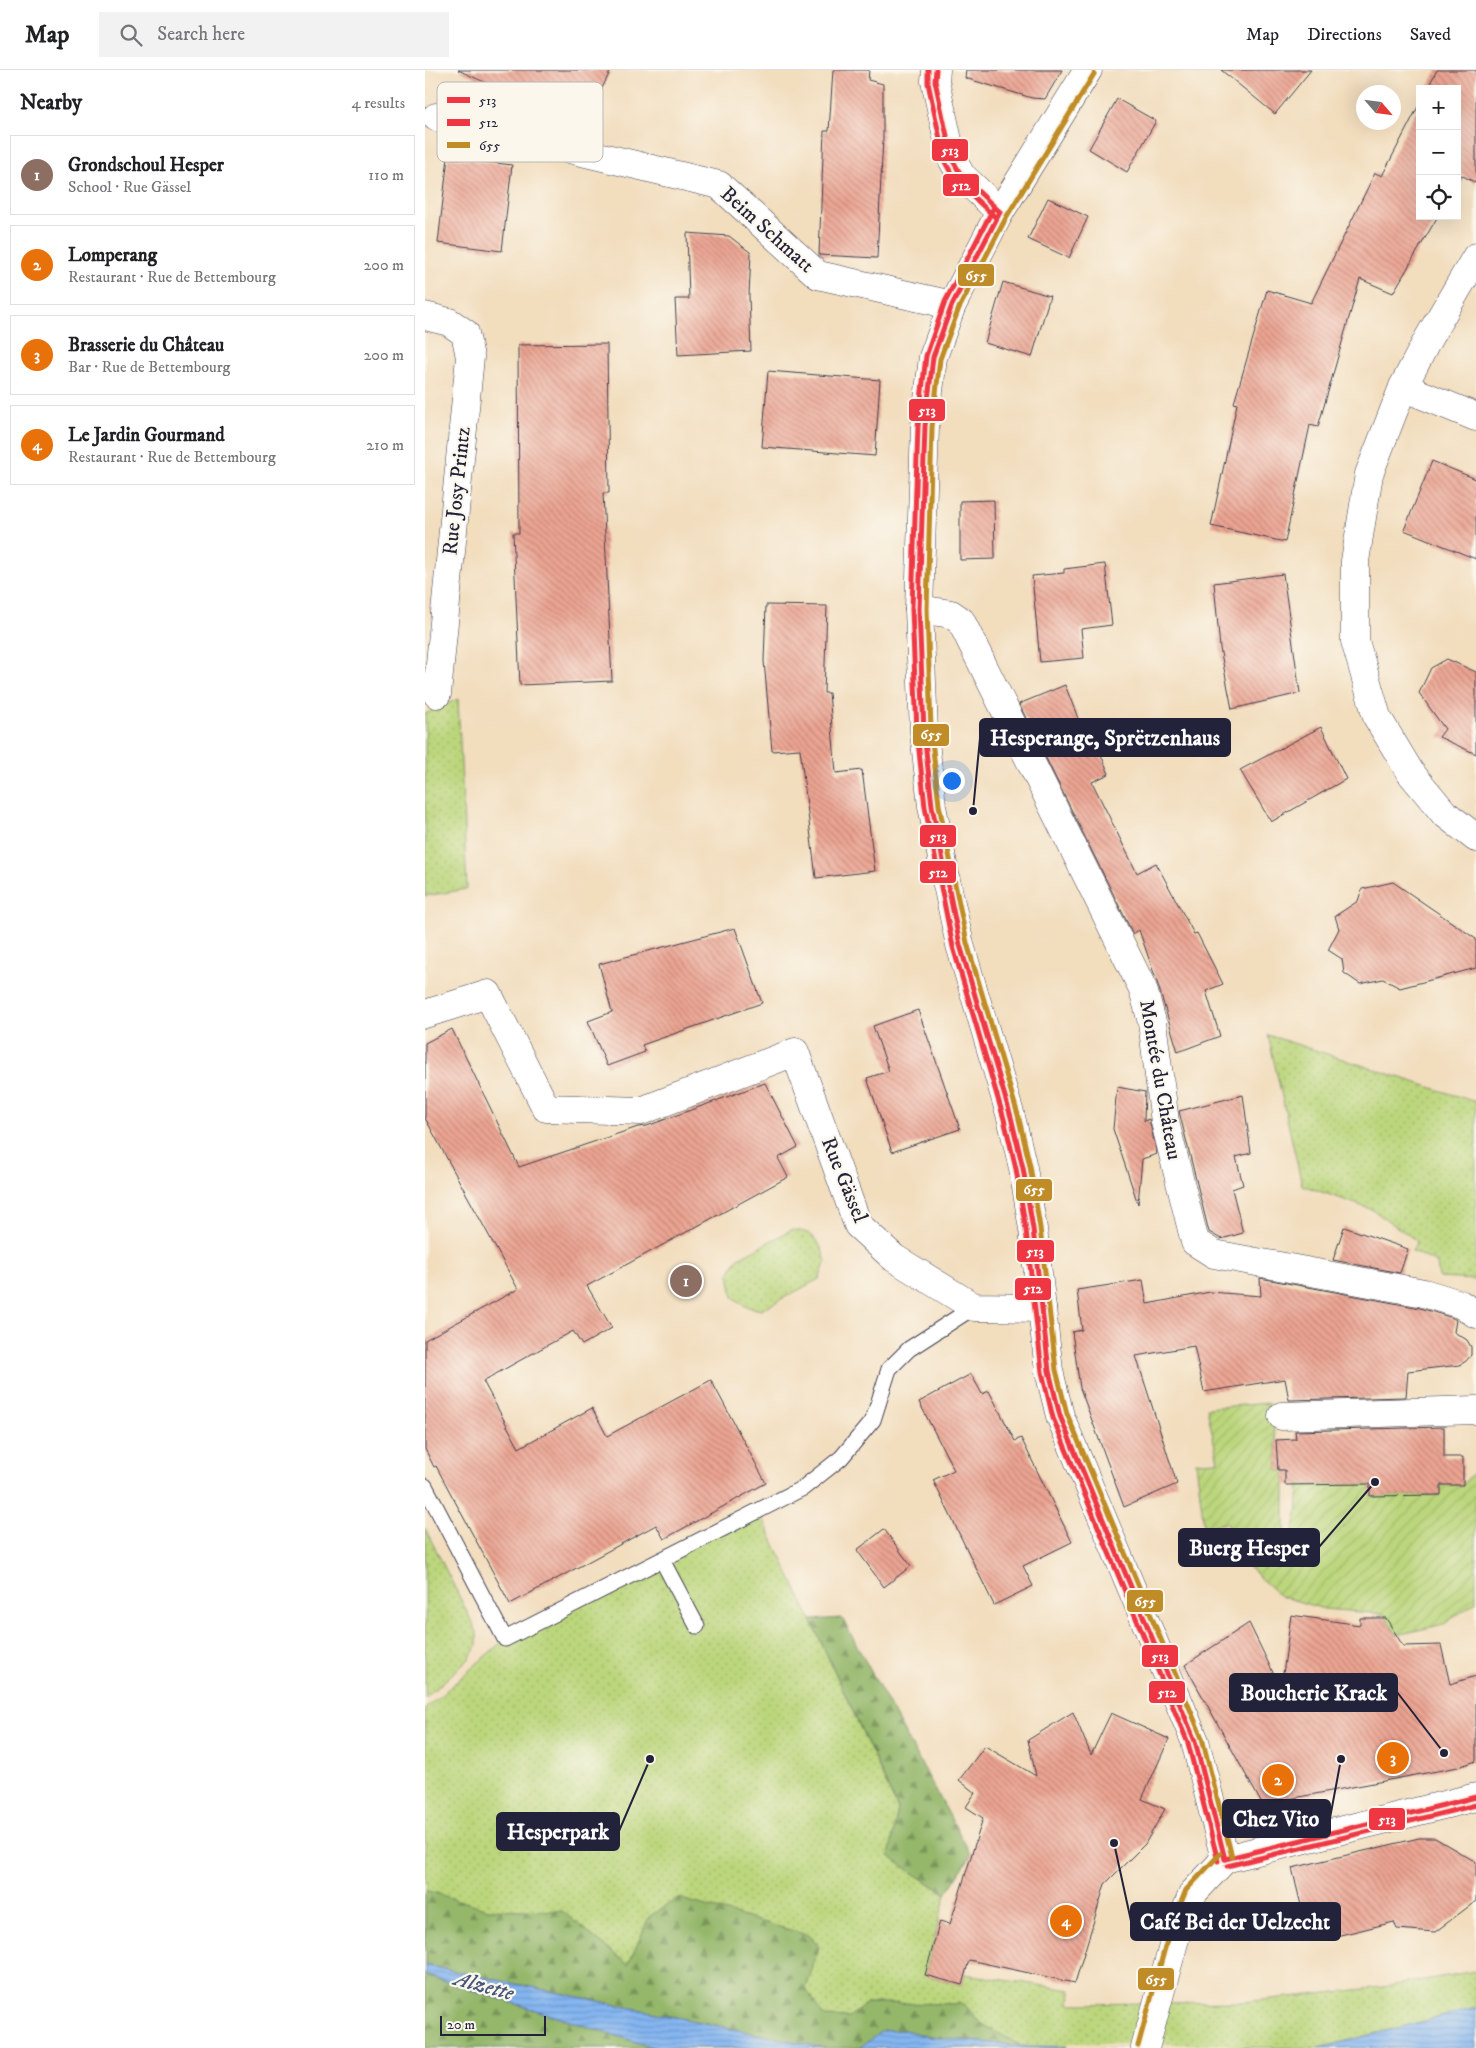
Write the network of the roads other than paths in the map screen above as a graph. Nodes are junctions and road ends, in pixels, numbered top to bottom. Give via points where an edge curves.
1 (935, 70) edge
2 (1088, 70) edge
3 (603, 157) edge
4 (1000, 212) junction
5 (1476, 257) edge
6 (952, 305) junction
7 (425, 316) edge
8 (1403, 387) junction
9 (1476, 417) edge
10 (919, 609) junction
11 (437, 694) dead end
12 (1476, 838) edge
13 (425, 1014) edge
14 (974, 1307) junction
15 (1042, 1308) junction
16 (1476, 1314) edge
17 (1476, 1410) edge
18 (1282, 1416) dead end
19 (425, 1486) edge
20 (663, 1560) junction
21 (697, 1626) dead end
22 (1476, 1798) edge
23 (1225, 1859) junction
24 (1145, 2048) edge

1 - 4 street via 952,159 961,175
2 - 4 street
3 - 6 street, Beim Schmatt via 719,185 818,275
4 - 6 street
5 - 8 street
6 - 10 street via 933,357 925,426
7 - 11 street, Rue Josy Printz via 449,322 465,333 470,357
8 - 9 street
8 - 12 street via 1369,474 1355,560 1355,641 1377,717 1410,772 1444,813
10 - 15 street via 924,732 932,806 960,945 1023,1168
10 - 16 street, Montée du Château via 951,614 961,621 1143,989 1152,1022 1165,1122 1195,1242 1214,1254 1424,1293 1460,1304
13 - 14 street, Rue Gässel via 488,994 546,1108 641,1111 795,1052 858,1225 894,1258
14 - 15 street
14 - 20 lane via 909,1349 889,1369 873,1420 841,1458 803,1488
15 - 23 street via 1049,1371 1059,1416 1195,1741
17 - 18 street
19 - 20 lane via 505,1639
20 - 21 lane
22 - 23 street
23 - 24 street via 1193,1893 1176,1935

